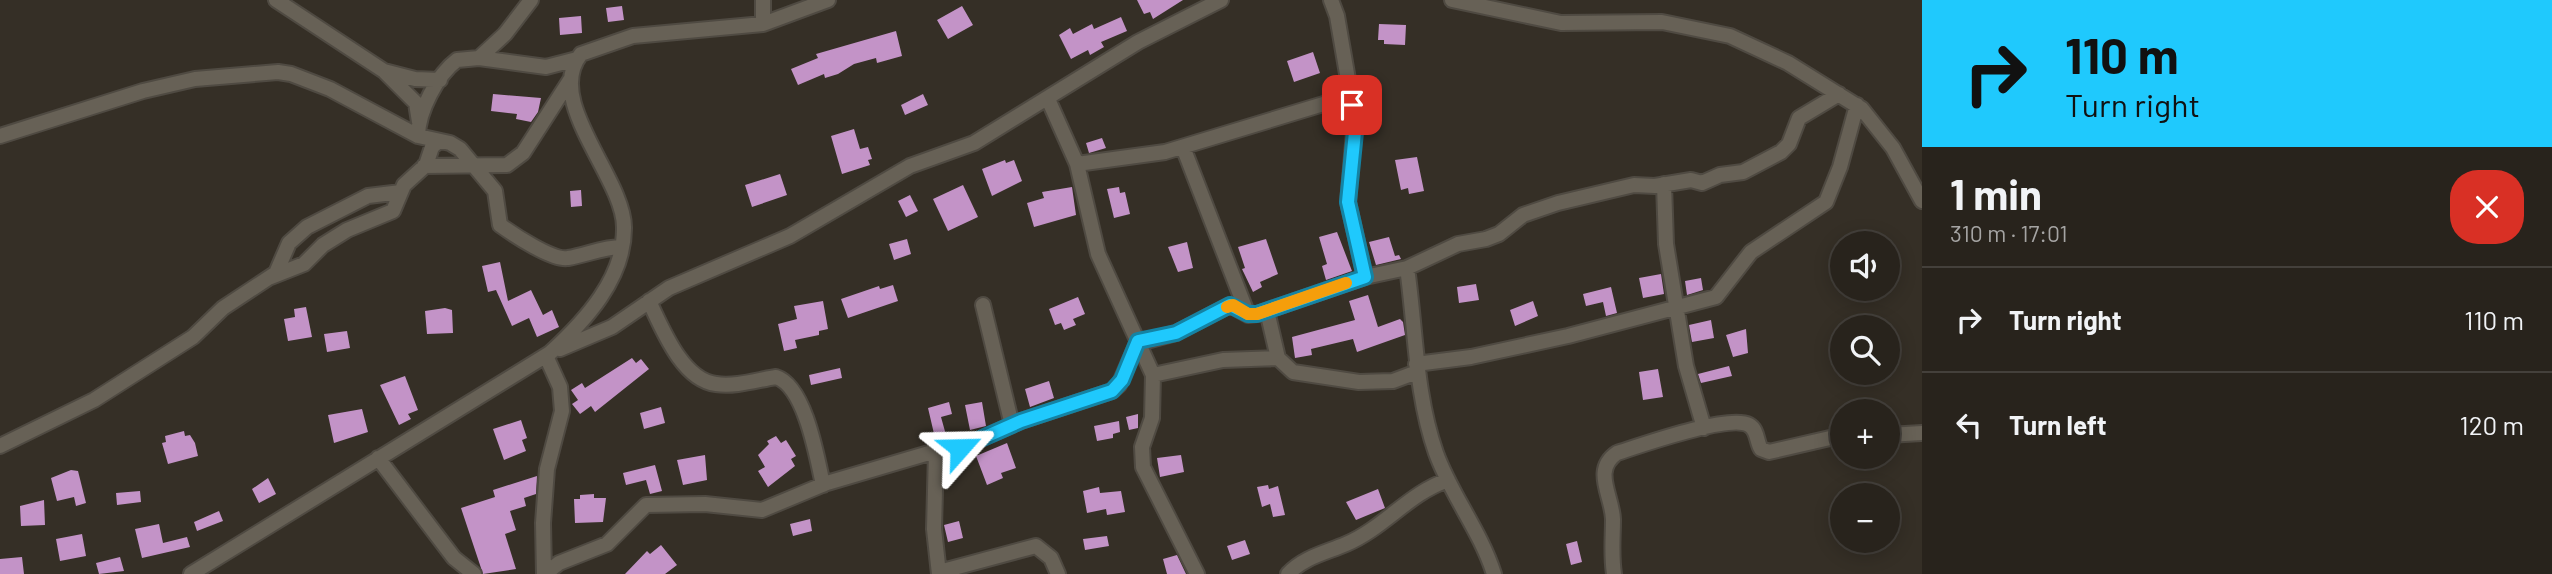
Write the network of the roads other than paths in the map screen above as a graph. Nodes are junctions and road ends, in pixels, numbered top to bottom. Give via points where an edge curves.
1 (531, 0) edge
2 (763, 0) edge
3 (828, 0) edge
4 (1221, 0) edge
5 (1331, 0) edge
6 (1452, 0) edge
7 (1498, 0) edge
8 (284, 2) edge
9 (1510, 11) junction
10 (763, 24) junction
11 (478, 58) junction
12 (577, 59) junction
13 (384, 71) junction
14 (440, 80) junction
15 (570, 80) junction
16 (1839, 94) junction
17 (1048, 99) junction
18 (1857, 106) junction
19 (1353, 110) junction
20 (419, 129) junction
21 (0, 136) edge
22 (439, 141) junction
23 (1182, 147) junction
24 (1077, 164) junction
25 (424, 166) junction
26 (473, 166) junction
27 (1664, 184) junction
28 (401, 192) junction
29 (1922, 201) edge
30 (622, 247) junction
31 (1407, 268) junction
32 (1365, 277) junction
33 (270, 278) junction
34 (649, 301) junction
35 (983, 305) dead end
36 (1677, 308) junction
37 (1268, 311) junction
38 (1248, 314) junction
39 (1138, 342) junction
40 (548, 355) junction
41 (1278, 358) junction
42 (1416, 368) junction
43 (1153, 375) junction
44 (1012, 425) junction
45 (1704, 428) junction
46 (1922, 433) edge
47 (1900, 434) edge
48 (1830, 438) edge
49 (0, 446) edge
50 (936, 452) junction
51 (378, 458) junction
52 (1448, 480) junction
53 (823, 485) junction
54 (939, 573) edge
55 (191, 574) edge
56 (474, 574) edge
57 (544, 574) edge
58 (1058, 574) edge
59 (1197, 574) edge
60 (1288, 574) edge
61 (1494, 574) edge
62 (1614, 574) edge

1 - 11 street via 505,34
2 - 10 street
3 - 10 street
4 - 17 street via 1143,40
5 - 19 street via 1338,16
6 - 9 street
7 - 9 street
8 - 13 street
9 - 16 street via 1561,23 1662,22 1723,33 1788,63
10 - 12 street via 633,36
11 - 12 street via 546,67
11 - 14 street via 457,60
12 - 15 street
13 - 14 street
13 - 20 street via 415,103
14 - 20 street
15 - 26 street via 523,153 505,166
15 - 30 street via 592,148 622,208
16 - 18 street
16 - 27 street via 1807,110 1786,148 1747,171 1702,183
17 - 24 street
17 - 34 street via 974,143 919,161 789,236
18 - 29 street via 1893,148
18 - 36 street via 1826,202 1751,252 1716,297
19 - 23 street via 1330,102
19 - 32 street via 1348,202
20 - 21 street via 317,83 278,72 195,79
20 - 22 street
22 - 25 street
22 - 26 street via 460,149
23 - 24 street
23 - 38 street
24 - 39 street via 1098,254
25 - 26 street
25 - 28 street
26 - 30 street via 495,191 500,225 552,256 569,258 602,247
27 - 31 street via 1634,185 1558,203 1523,215 1499,234 1450,247
27 - 36 street via 1666,244
28 - 33 street via 393,211 347,230 304,264
28 - 33 street via 368,196 307,227 289,243
30 - 40 street via 602,294
31 - 32 street
31 - 42 street
32 - 37 street
33 - 49 street via 223,308 193,337 94,400
34 - 40 street via 612,327
34 - 53 street via 681,358 701,379 719,384 776,377 792,388 817,454
35 - 44 street
36 - 42 street
36 - 45 street via 1686,366
37 - 38 street
37 - 41 street
38 - 39 street via 1230,305 1176,333
39 - 43 street
39 - 44 street via 1122,380 1112,391
40 - 51 street
40 - 57 street via 560,387 562,411 547,469
41 - 42 street via 1293,372 1359,382 1393,381
41 - 43 street via 1223,360
42 - 52 street via 1435,451
43 - 59 street via 1152,418 1141,455 1143,467
44 - 50 street via 960,448
45 - 48 street via 1727,421 1748,424 1761,449 1769,452
45 - 62 street via 1617,453 1606,463
46 - 47 street
50 - 53 street
50 - 54 street via 934,529
51 - 55 street
51 - 56 street via 454,558
52 - 60 street via 1425,489 1380,526 1300,562
52 - 61 street via 1485,547
53 - 57 street via 762,510 705,504 646,505 607,544 558,563
54 - 58 street via 1036,546 1051,558

